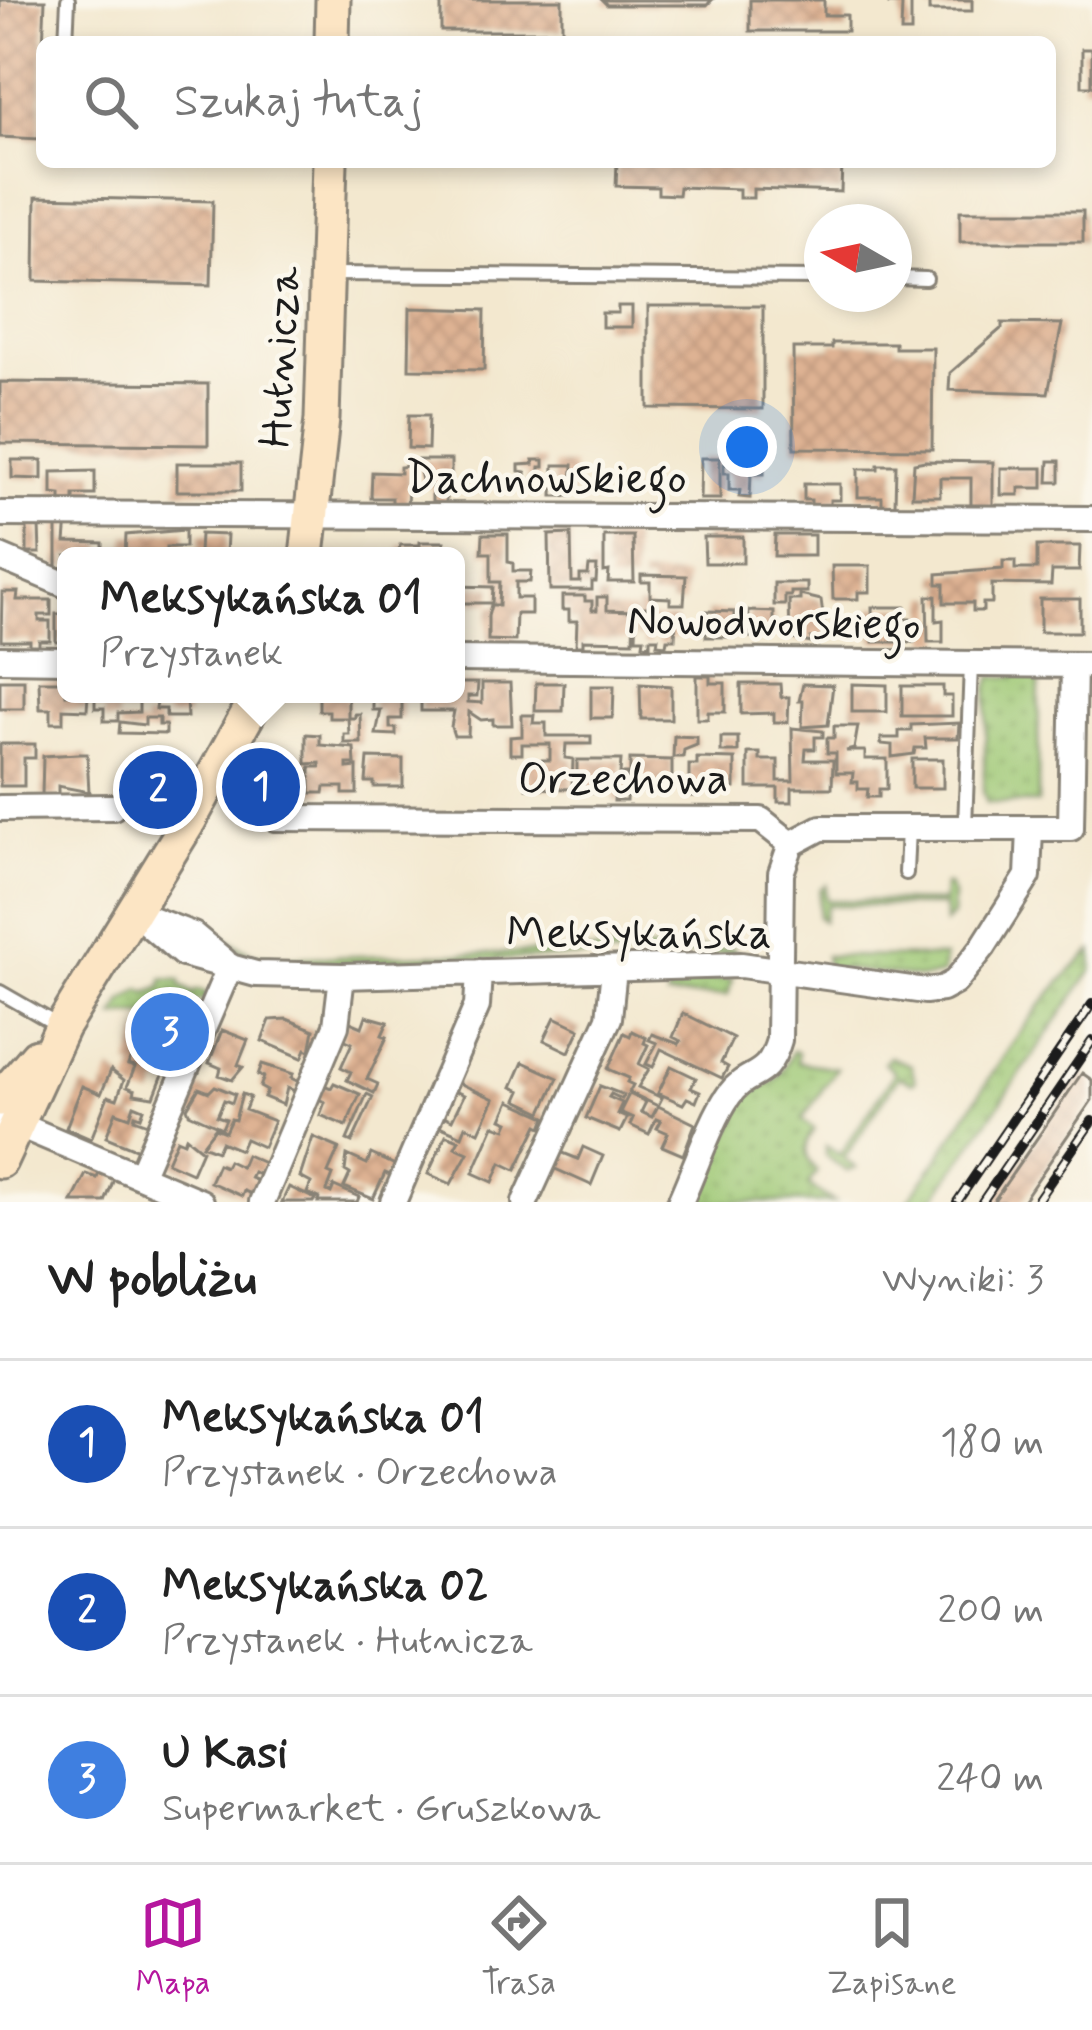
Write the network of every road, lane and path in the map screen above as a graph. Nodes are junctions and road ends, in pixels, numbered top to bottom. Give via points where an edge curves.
1 (68, 0) edge
2 (333, 0) edge
3 (67, 36) edge
4 (332, 36) edge
5 (330, 168) edge
6 (328, 274) junction
7 (804, 278) edge
8 (912, 279) edge
9 (926, 279) dead end
10 (0, 514) edge
11 (314, 516) junction
12 (1092, 519) edge
13 (309, 547) edge
14 (0, 557) edge
15 (57, 582) edge
16 (0, 659) edge
17 (465, 659) edge
18 (57, 660) edge
19 (971, 664) junction
20 (1083, 665) edge
21 (255, 703) edge
22 (113, 807) dead end
23 (0, 808) edge
24 (275, 818) dead end
25 (908, 828) junction
26 (965, 828) junction
27 (1030, 829) junction
28 (790, 844) junction
29 (906, 874) dead end
30 (134, 912) junction
31 (230, 966) junction
32 (614, 969) junction
33 (780, 971) junction
34 (479, 972) junction
35 (342, 976) junction
36 (0, 992) edge
37 (62, 1028) junction
38 (6, 1114) edge
39 (0, 1161) edge
40 (140, 1176) junction
41 (201, 1202) edge
42 (262, 1202) edge
43 (393, 1202) edge
44 (525, 1202) edge
45 (680, 1202) edge

1 - 3 lane
2 - 4 main road
5 - 6 main road, Hutnicza
6 - 7 lane
6 - 11 main road, Hutnicza
8 - 9 lane
10 - 11 street, Dachnowskiego
11 - 12 street, Dachnowskiego
11 - 13 main road, Hutnicza
14 - 15 street
16 - 18 street
17 - 19 street, Nowodworskiego
19 - 20 street, Nowodworskiego
19 - 26 lane
20 - 27 street via 1071,828
21 - 30 main road
22 - 23 street
24 - 28 street, Orzechowa via 760,820
25 - 26 street
25 - 28 street via 821,828
25 - 29 lane
26 - 27 street
27 - 33 street, Meksykańska via 1028,876 955,982 925,991
28 - 33 street
30 - 31 street, Meksykańska via 183,954
30 - 37 main road
31 - 35 street, Meksykańska via 284,977
31 - 40 street
32 - 33 street, Meksykańska
32 - 34 street, Meksykańska
32 - 44 street via 609,1018
33 - 45 street via 773,1060 729,1095
34 - 35 street, Meksykańska
34 - 43 street via 477,1006
35 - 42 street via 336,1026
36 - 37 lane
37 - 38 main road
38 - 39 main road
38 - 40 street
40 - 41 street

